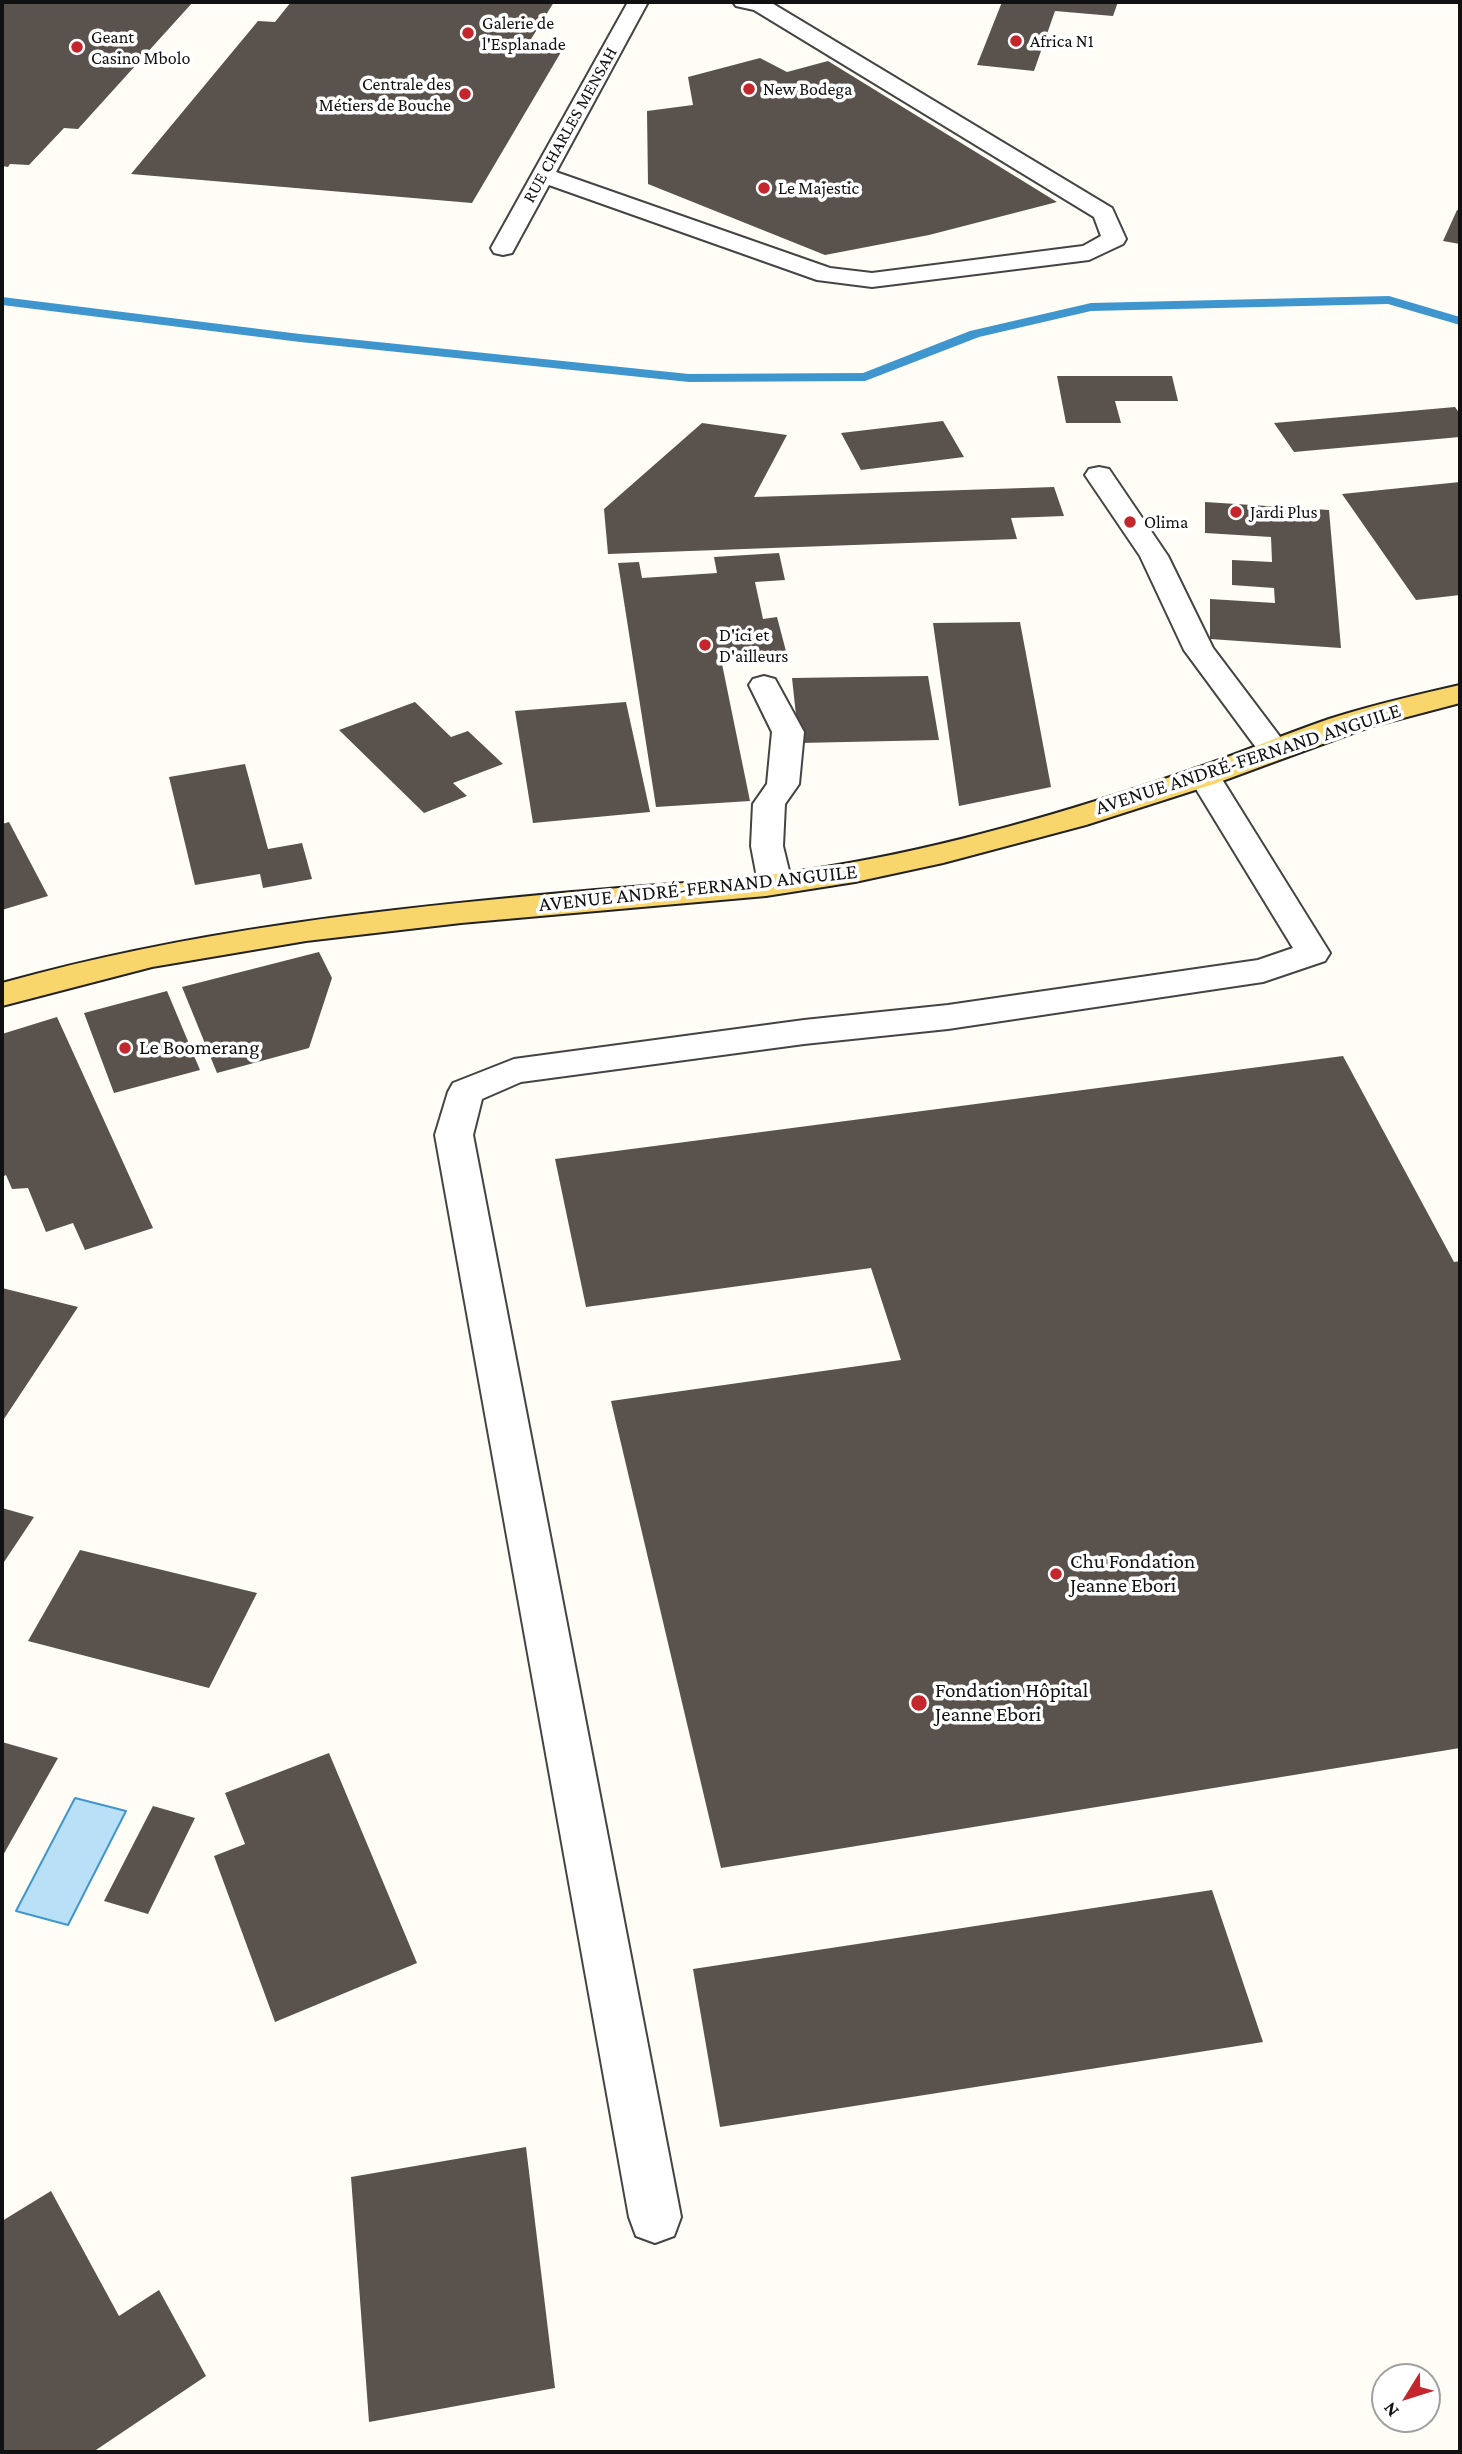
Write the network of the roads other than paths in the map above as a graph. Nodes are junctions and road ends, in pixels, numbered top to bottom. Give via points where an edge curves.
1 (638, 2) edge
2 (743, 2) edge
3 (543, 175) junction
4 (503, 248) dead end
5 (1099, 475) dead end
6 (764, 685) dead end
7 (1460, 694) edge
8 (1275, 750) junction
9 (1204, 776) junction
10 (775, 883) junction
11 (2, 995) edge
12 (655, 2217) dead end

1 - 3 street, RUE CHARLES MENSAH
2 - 3 street via 759,4 1104,212 1114,239 1089,253 860,279 826,275
3 - 4 street, RUE CHARLES MENSAH
5 - 8 street via 1154,556 1199,650
6 - 10 street via 788,732 783,784 769,804 767,846
7 - 8 main road, AVENUE ANDRÉ-FERNAND ANGUILE via 1355,721
8 - 9 main road, AVENUE ANDRÉ-FERNAND ANGUILE
9 - 10 main road, AVENUE ANDRÉ-FERNAND ANGUILE via 923,856 854,873
9 - 12 street via 1314,953 1249,973 948,1017 514,1071 466,1092 454,1135
10 - 11 main road, AVENUE ANDRÉ-FERNAND ANGUILE via 414,917 197,946

